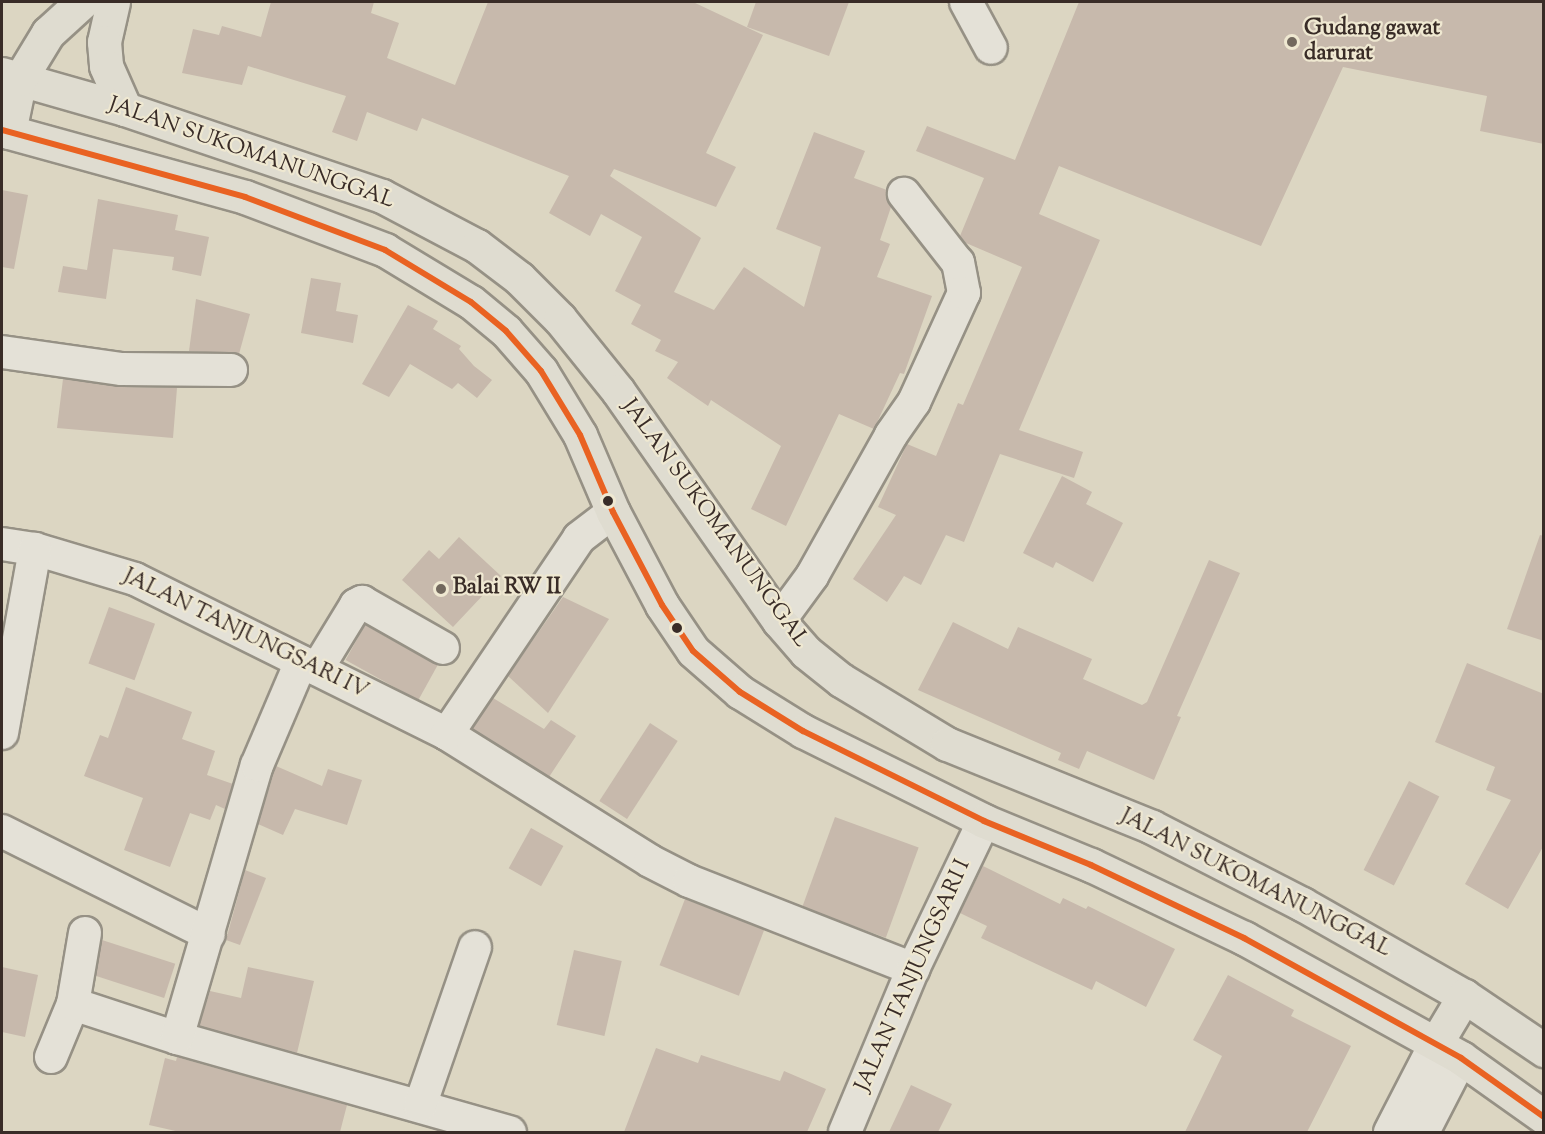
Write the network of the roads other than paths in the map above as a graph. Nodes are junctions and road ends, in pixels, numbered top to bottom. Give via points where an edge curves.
1 (82, 2) edge
2 (113, 2) edge
3 (966, 2) edge
4 (991, 48) dead end
5 (11, 76) edge
6 (124, 109) junction
7 (5, 131) edge
8 (904, 194) dead end
9 (2, 352) edge
10 (231, 370) dead end
11 (613, 512) junction
12 (2, 544) edge
13 (35, 549) junction
14 (779, 621) junction
15 (443, 648) dead end
16 (309, 665) junction
17 (2, 733) edge
18 (447, 734) junction
19 (984, 821) junction
20 (2, 831) edge
21 (85, 933) dead end
22 (209, 934) junction
23 (475, 947) dead end
24 (913, 969) junction
25 (73, 1004) junction
26 (1476, 1004) junction
27 (177, 1038) junction
28 (1449, 1050) junction
29 (1544, 1050) edge
30 (51, 1057) dead end
31 (420, 1106) junction
32 (1544, 1117) edge
33 (510, 1132) edge
34 (845, 1132) edge
35 (1390, 1132) edge
36 (1423, 1132) edge

1 - 5 main road via 48,33
2 - 6 main road via 104,42 106,66
3 - 4 street
5 - 6 main road, JALAN SUKOMANUNGGAL
5 - 7 main road
6 - 14 main road, JALAN SUKOMANUNGGAL via 382,196 477,246 519,278 560,319 618,391
7 - 11 main road, JALAN SUKOMANUNGGAL via 245,197 385,250 471,302 506,331 541,371 580,435
8 - 14 street via 958,263 964,294 910,409 891,435 812,576
9 - 10 street via 122,369
11 - 18 street via 579,538
11 - 19 main road, JALAN SUKOMANUNGGAL via 662,605 693,651 740,692 803,732
12 - 13 street, JALAN TANJUNGSARI IV
13 - 16 street, JALAN TANJUNGSARI IV via 135,579
13 - 17 street
14 - 26 main road, JALAN SUKOMANUNGGAL via 806,652 841,680 947,744 1152,826 1302,904
15 - 16 street via 362,602
16 - 18 street, JALAN TANJUNGSARI IV
16 - 22 street via 257,765
18 - 24 street, JALAN TANJUNGSARI IV via 650,861 689,881
19 - 24 street, JALAN TANJUNGSARI I
19 - 28 main road, JALAN SUKOMANUNGGAL via 1091,865 1244,938
20 - 22 street
21 - 25 street
22 - 27 street
23 - 31 street
24 - 34 street, JALAN TANJUNGSARI I
25 - 27 street
25 - 30 street
26 - 28 main road
26 - 29 main road, JALAN SUKOMANUNGGAL
27 - 31 street
28 - 32 main road, JALAN SUKOMANUNGGAL
28 - 35 street
28 - 36 street
31 - 33 street

